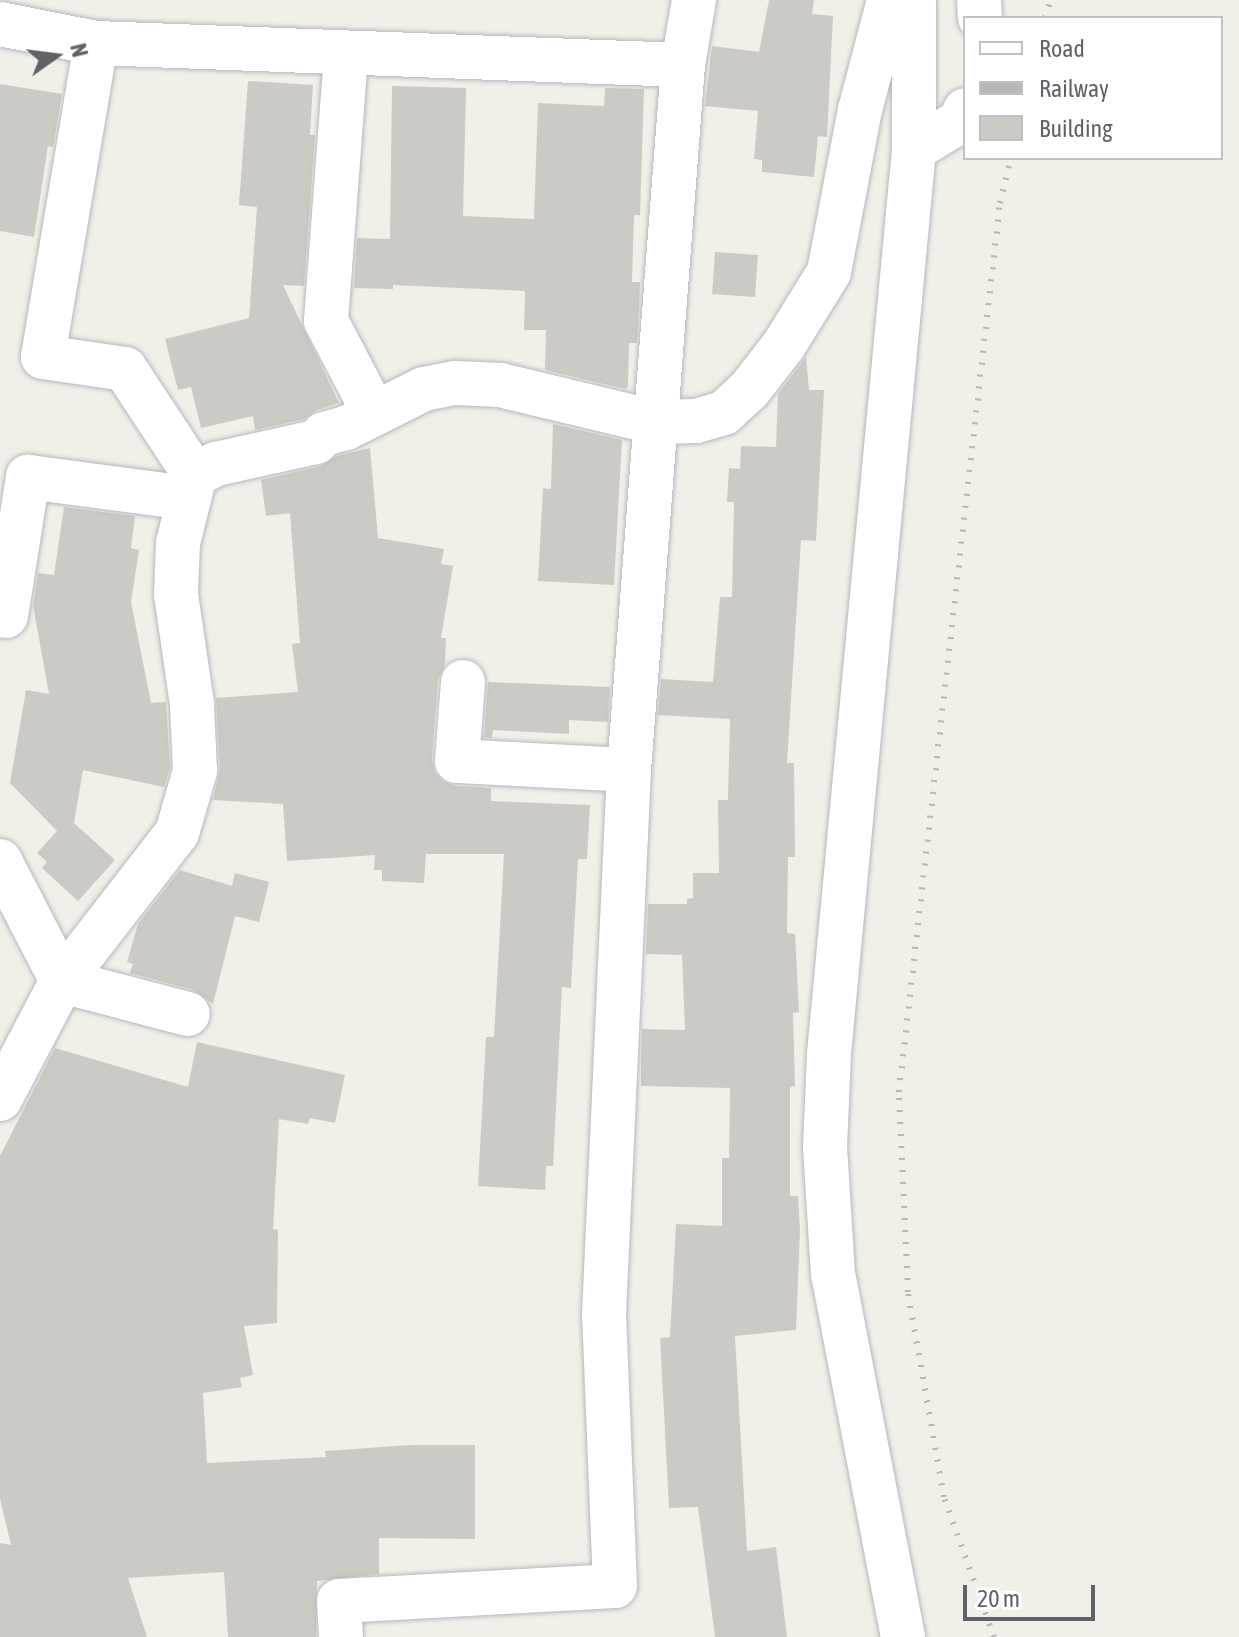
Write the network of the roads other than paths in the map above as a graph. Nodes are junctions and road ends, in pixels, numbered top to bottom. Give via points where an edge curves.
1 (694, 0) edge
2 (889, 0) edge
3 (914, 0) edge
4 (0, 24) edge
5 (96, 43) junction
6 (346, 55) junction
7 (683, 65) junction
8 (963, 117) edge
9 (914, 149) junction
10 (374, 413) junction
11 (654, 422) junction
12 (191, 486) junction
13 (2, 627) edge
14 (463, 682) dead end
15 (629, 770) junction
16 (0, 861) edge
17 (62, 981) junction
18 (188, 1014) dead end
19 (0, 1099) edge
20 (341, 1637) edge
21 (903, 1637) edge

1 - 7 street
2 - 11 street via 860,110 829,272 784,345 724,413 696,421
3 - 9 street
4 - 5 street
5 - 6 street
5 - 12 street via 43,357 125,369
6 - 7 street
6 - 10 street via 326,321
7 - 11 street
8 - 9 street
9 - 21 street via 829,1054 825,1147 833,1274
10 - 11 street via 424,389 477,381
10 - 12 street via 316,442 216,464
11 - 15 street
12 - 13 street via 28,477
12 - 17 street via 178,543 176,594 195,738 189,796 177,833
14 - 15 street via 457,761
15 - 20 street via 604,1314 615,1586 339,1601
16 - 17 street
17 - 18 street
17 - 19 street

